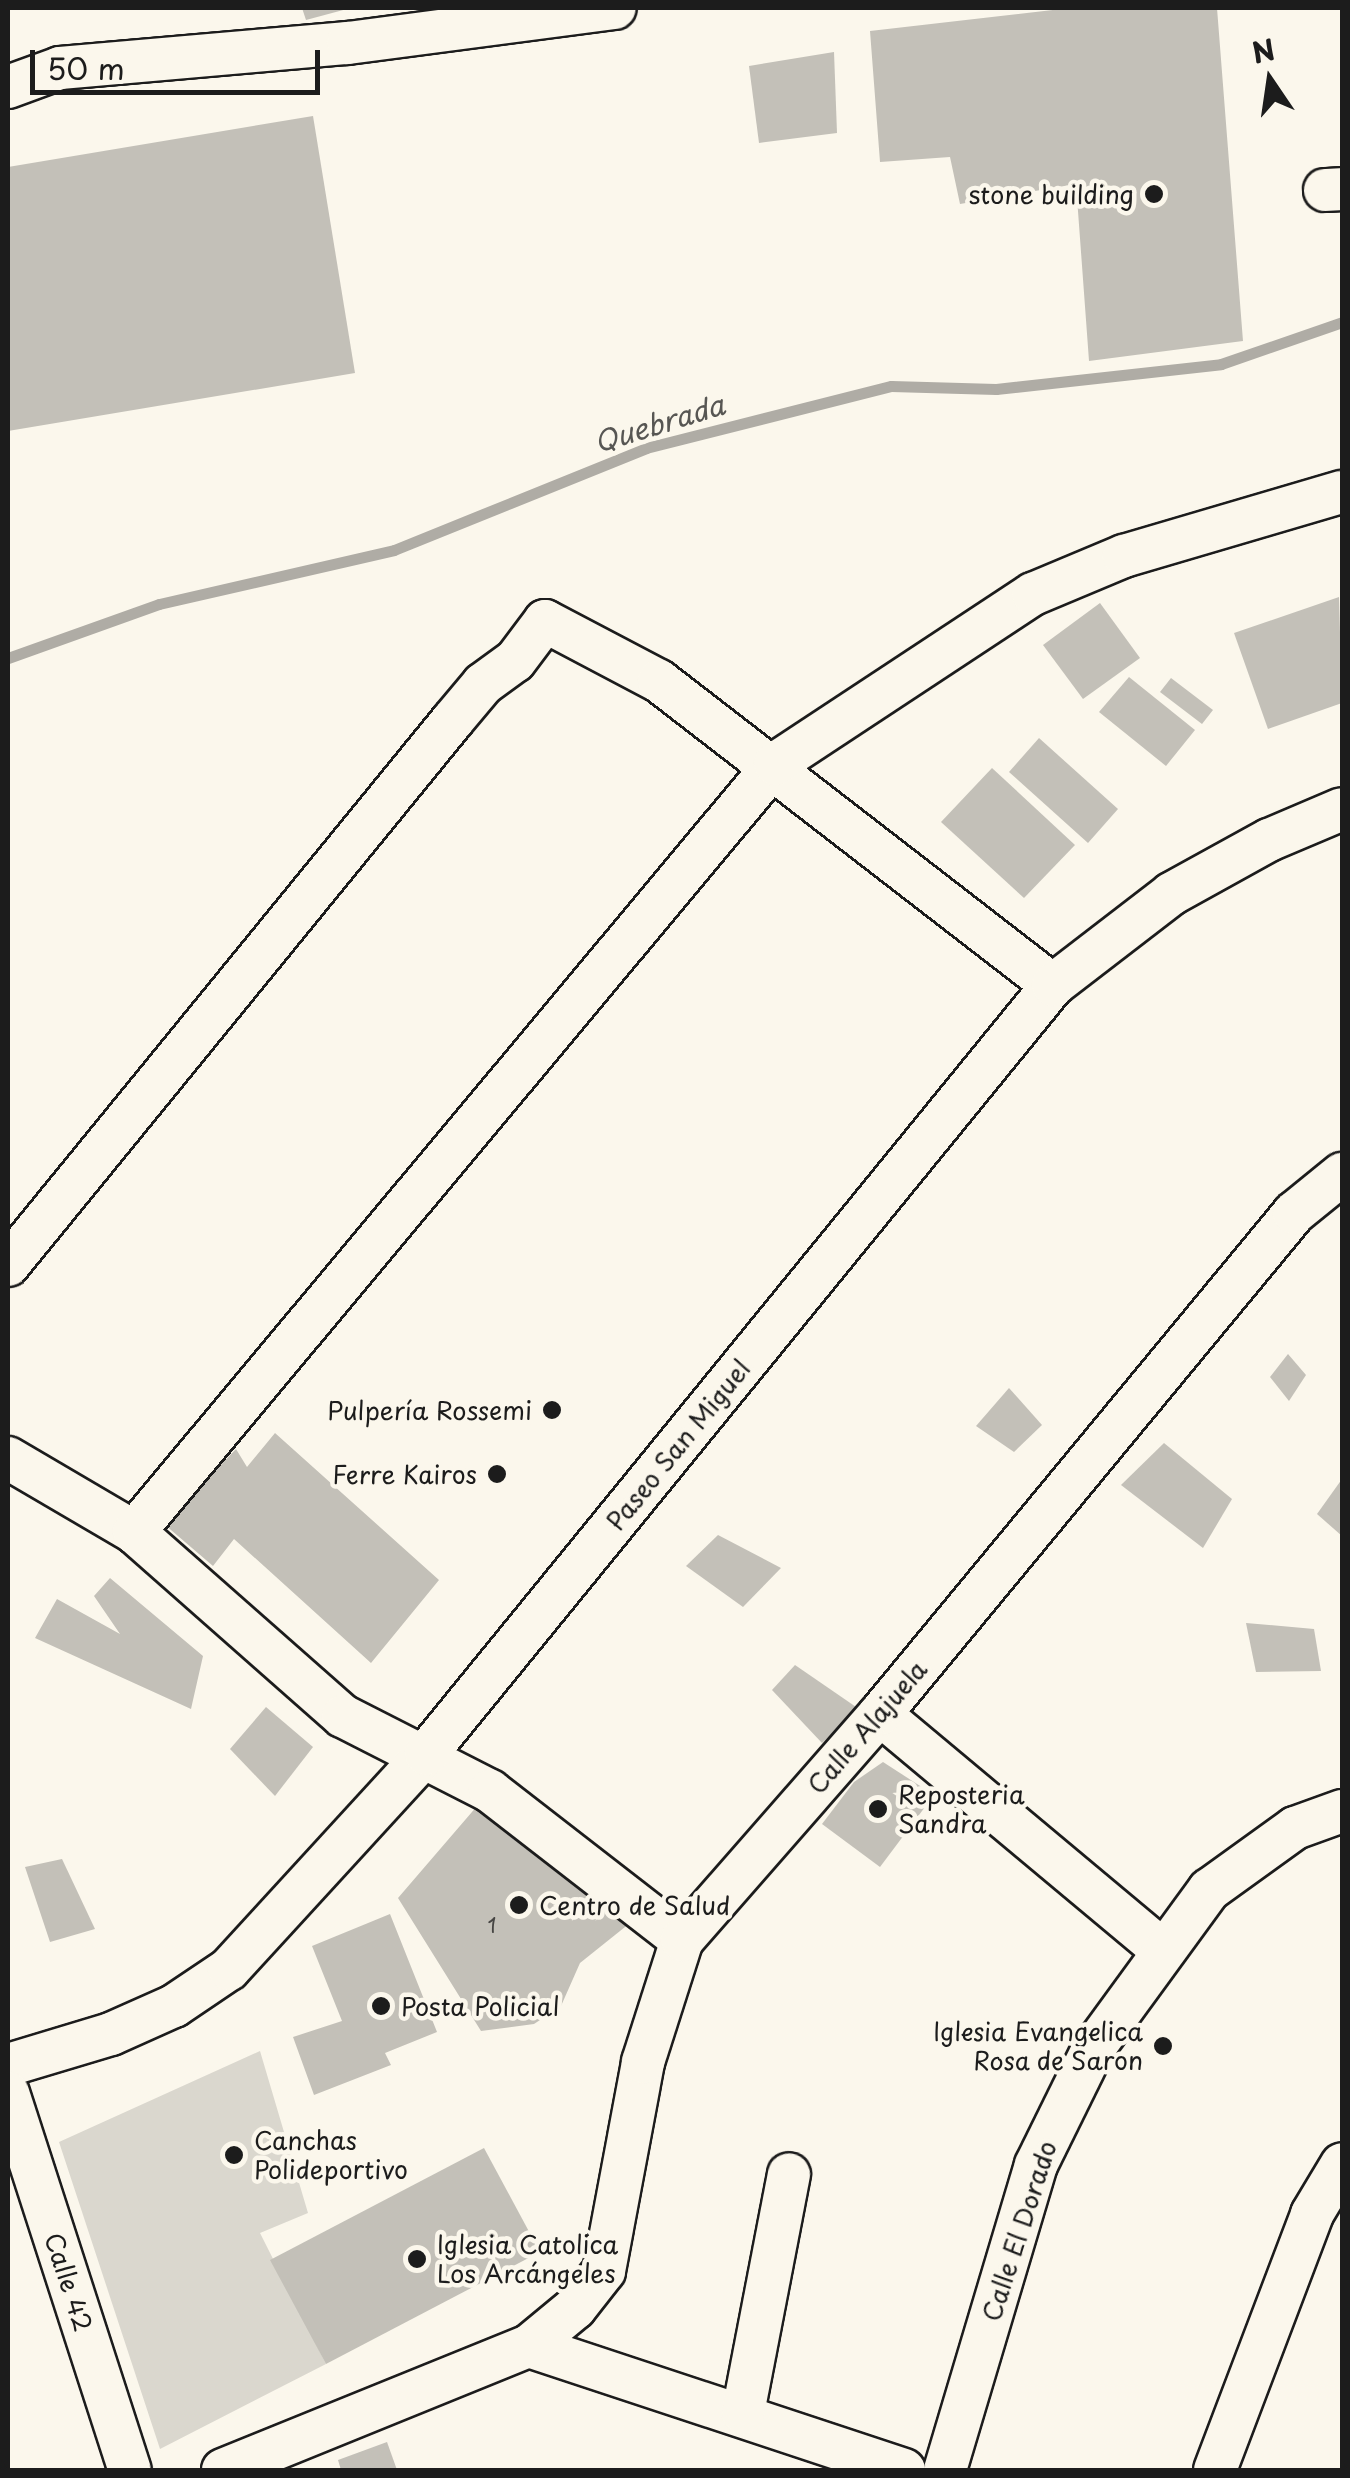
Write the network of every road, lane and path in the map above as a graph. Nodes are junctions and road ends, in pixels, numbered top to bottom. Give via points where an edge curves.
1 (616, 8) edge
2 (475, 18) edge
3 (8, 87) edge
4 (1342, 492) edge
5 (774, 764) junction
6 (1342, 809) edge
7 (1054, 985) junction
8 (1342, 1174) edge
9 (8, 1266) edge
10 (8, 1458) edge
11 (134, 1532) junction
12 (880, 1714) junction
13 (426, 1754) junction
14 (1342, 1811) edge
15 (682, 1940) junction
16 (1160, 1949) junction
17 (8, 2065) edge
18 (8, 2093) edge
19 (1342, 2164) edge
20 (789, 2174) dead end
21 (529, 2346) junction
22 (743, 2413) junction
23 (130, 2470) edge
24 (223, 2470) edge
25 (904, 2470) edge
26 (944, 2470) edge
27 (1214, 2470) edge

1 - 2 street
2 - 3 street via 60,68
4 - 5 street via 1124,556 1032,594
5 - 7 street
5 - 9 street via 659,680 545,621 515,661 483,684 452,720
5 - 11 street
6 - 7 street, Paseo San Miguel via 1171,894
7 - 13 street, Paseo San Miguel
8 - 12 street, Calle Alajuela via 1294,1213
10 - 11 street
11 - 13 street via 343,1716
12 - 15 street, Calle Alajuela
12 - 16 street
13 - 15 street via 490,1791
13 - 17 street, Paseo San Miguel via 228,1969 142,2020
14 - 16 street, Calle El Dorado via 1295,1828 1209,1890
15 - 21 street, Calle Alajuela via 643,2062 604,2271 575,2308
16 - 26 street, Calle El Dorado via 1092,2049 1036,2165
18 - 23 street, Calle 42
19 - 27 street via 1312,2214
20 - 22 street
21 - 22 street
21 - 24 street, Calle Alajuela
22 - 25 street

